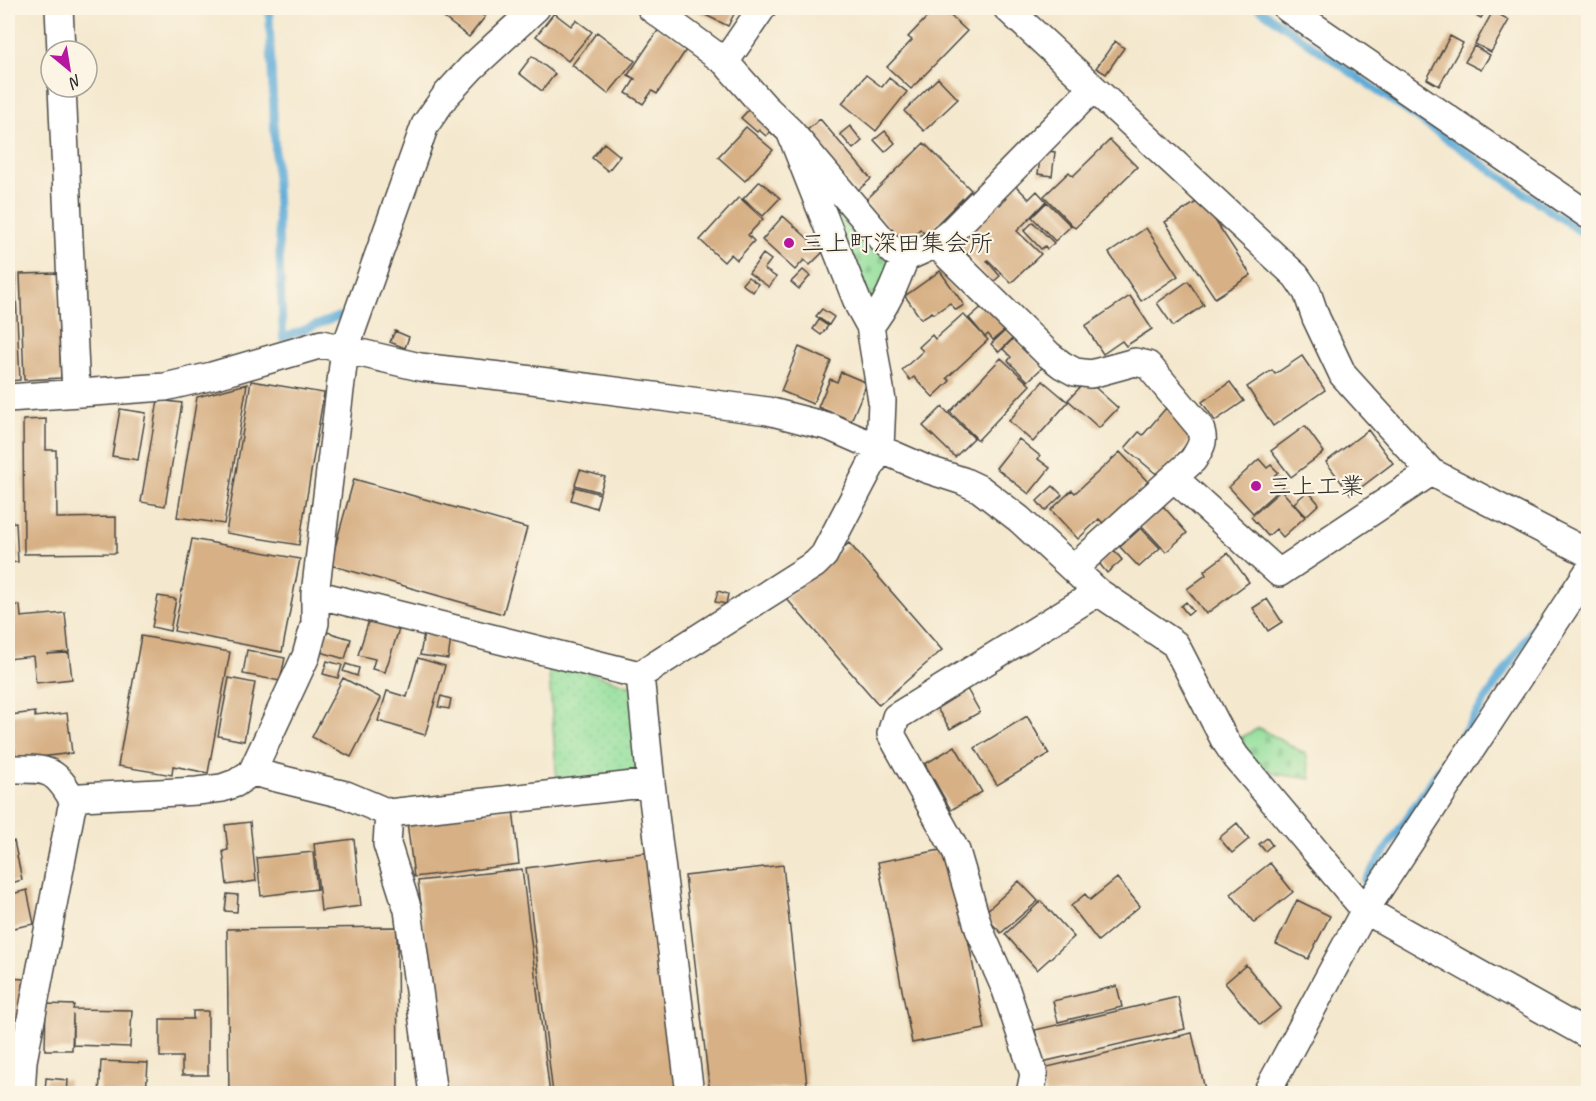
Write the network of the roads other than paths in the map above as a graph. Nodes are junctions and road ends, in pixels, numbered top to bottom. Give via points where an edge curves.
1 (59, 8) edge
2 (536, 8) edge
3 (651, 8) edge
4 (762, 8) edge
5 (1007, 8) edge
6 (1287, 8) edge
7 (60, 39) edge
8 (725, 62) junction
9 (1093, 88) junction
10 (63, 99) edge
11 (790, 131) junction
12 (1588, 215) edge
13 (936, 244) junction
14 (905, 258) junction
15 (870, 326) junction
16 (345, 349) junction
17 (76, 393) junction
18 (8, 398) edge
19 (880, 448) junction
20 (1431, 472) junction
21 (1174, 478) junction
22 (1588, 553) edge
23 (1073, 569) junction
24 (1588, 572) edge
25 (1098, 592) junction
26 (315, 594) junction
27 (640, 675) junction
28 (8, 769) edge
29 (252, 772) junction
30 (651, 783) junction
31 (74, 802) junction
32 (389, 813) junction
33 (1365, 910) junction
34 (1588, 1035) edge
35 (21, 1094) edge
36 (433, 1094) edge
37 (690, 1094) edge
38 (1030, 1094) edge
39 (1266, 1094) edge

1 - 7 street
2 - 16 street via 471,68 425,125
3 - 8 street
4 - 8 street
5 - 9 street
6 - 12 street
8 - 11 street
9 - 13 street
9 - 20 street via 1296,276 1307,292 1343,375
10 - 17 street
11 - 14 street via 885,243
11 - 15 street
13 - 14 street
13 - 21 street via 1062,366 1091,374 1135,362 1148,365 1203,436 1193,460
14 - 15 street via 884,309
15 - 19 street via 882,401
16 - 17 street via 322,344 165,387
16 - 19 street via 420,367 768,411 830,427
16 - 26 street
17 - 18 street
19 - 23 street via 980,489
19 - 27 street via 824,555 815,564
20 - 21 street via 1279,573
20 - 22 street
21 - 23 street
23 - 25 street
24 - 33 street
25 - 33 street via 1175,644 1236,757
25 - 38 street via 897,717 891,734 956,851 979,929 1006,990 1034,1074
26 - 27 street
26 - 29 street via 315,623 306,656
27 - 30 street
28 - 31 street via 51,772
29 - 31 street via 222,788 81,797
29 - 32 street via 346,795
30 - 32 street
30 - 37 street
31 - 35 street via 23,1061
32 - 36 street via 387,844 408,910
33 - 34 street
33 - 39 street

